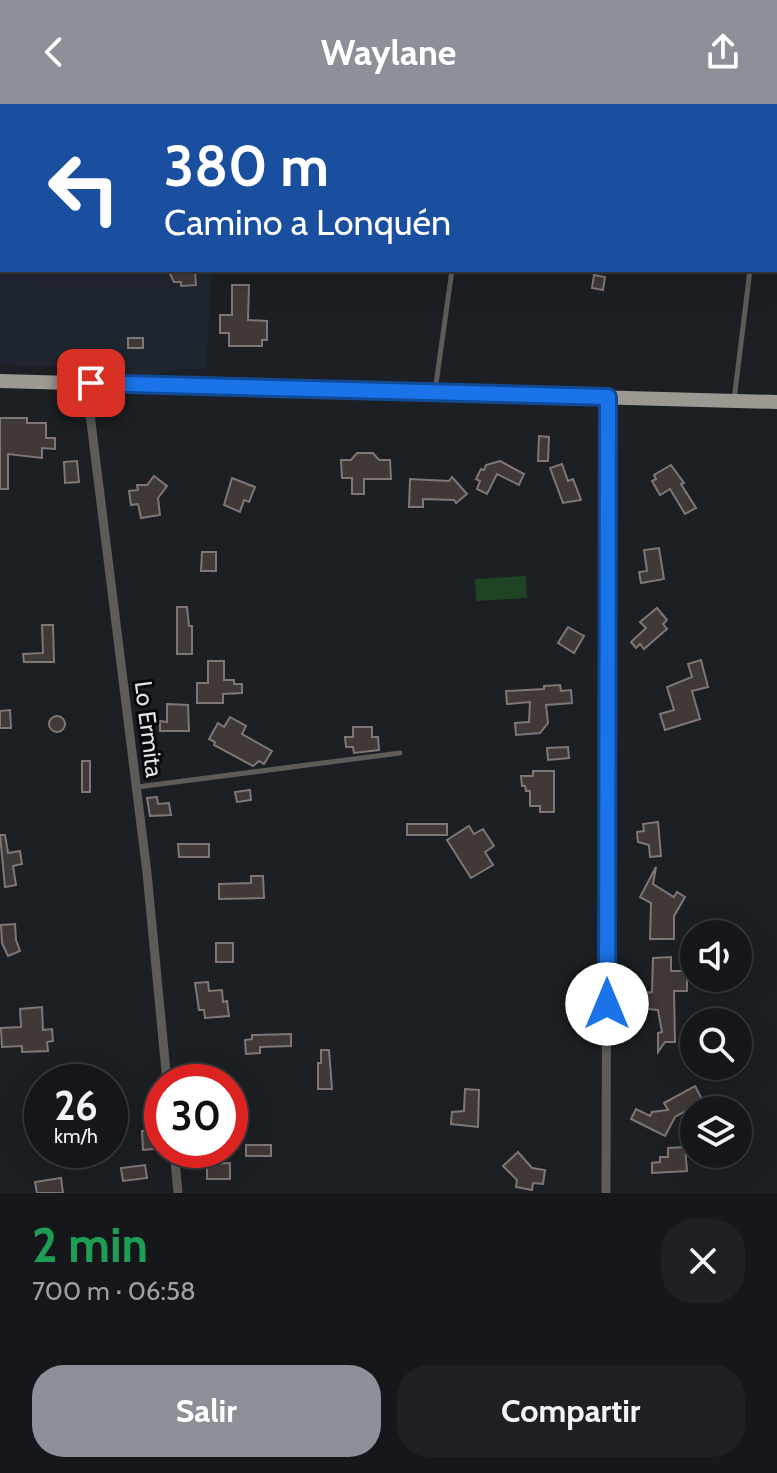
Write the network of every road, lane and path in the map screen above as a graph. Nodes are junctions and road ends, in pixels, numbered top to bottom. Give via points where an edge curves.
1 (452, 272) edge
2 (750, 272) edge
3 (0, 381) edge
4 (86, 382) junction
5 (435, 392) junction
6 (608, 397) junction
7 (734, 401) junction
8 (777, 402) edge
9 (400, 753) dead end
10 (136, 787) junction
11 (165, 1064) edge
12 (176, 1168) edge
13 (178, 1193) edge
14 (606, 1193) edge

1 - 5 lane
2 - 7 lane
3 - 4 main road
4 - 5 main road
4 - 10 street, Lo Ermita
5 - 6 main road
6 - 7 main road
6 - 14 street
7 - 8 main road
9 - 10 lane
10 - 11 street, Lo Ermita
12 - 13 street

